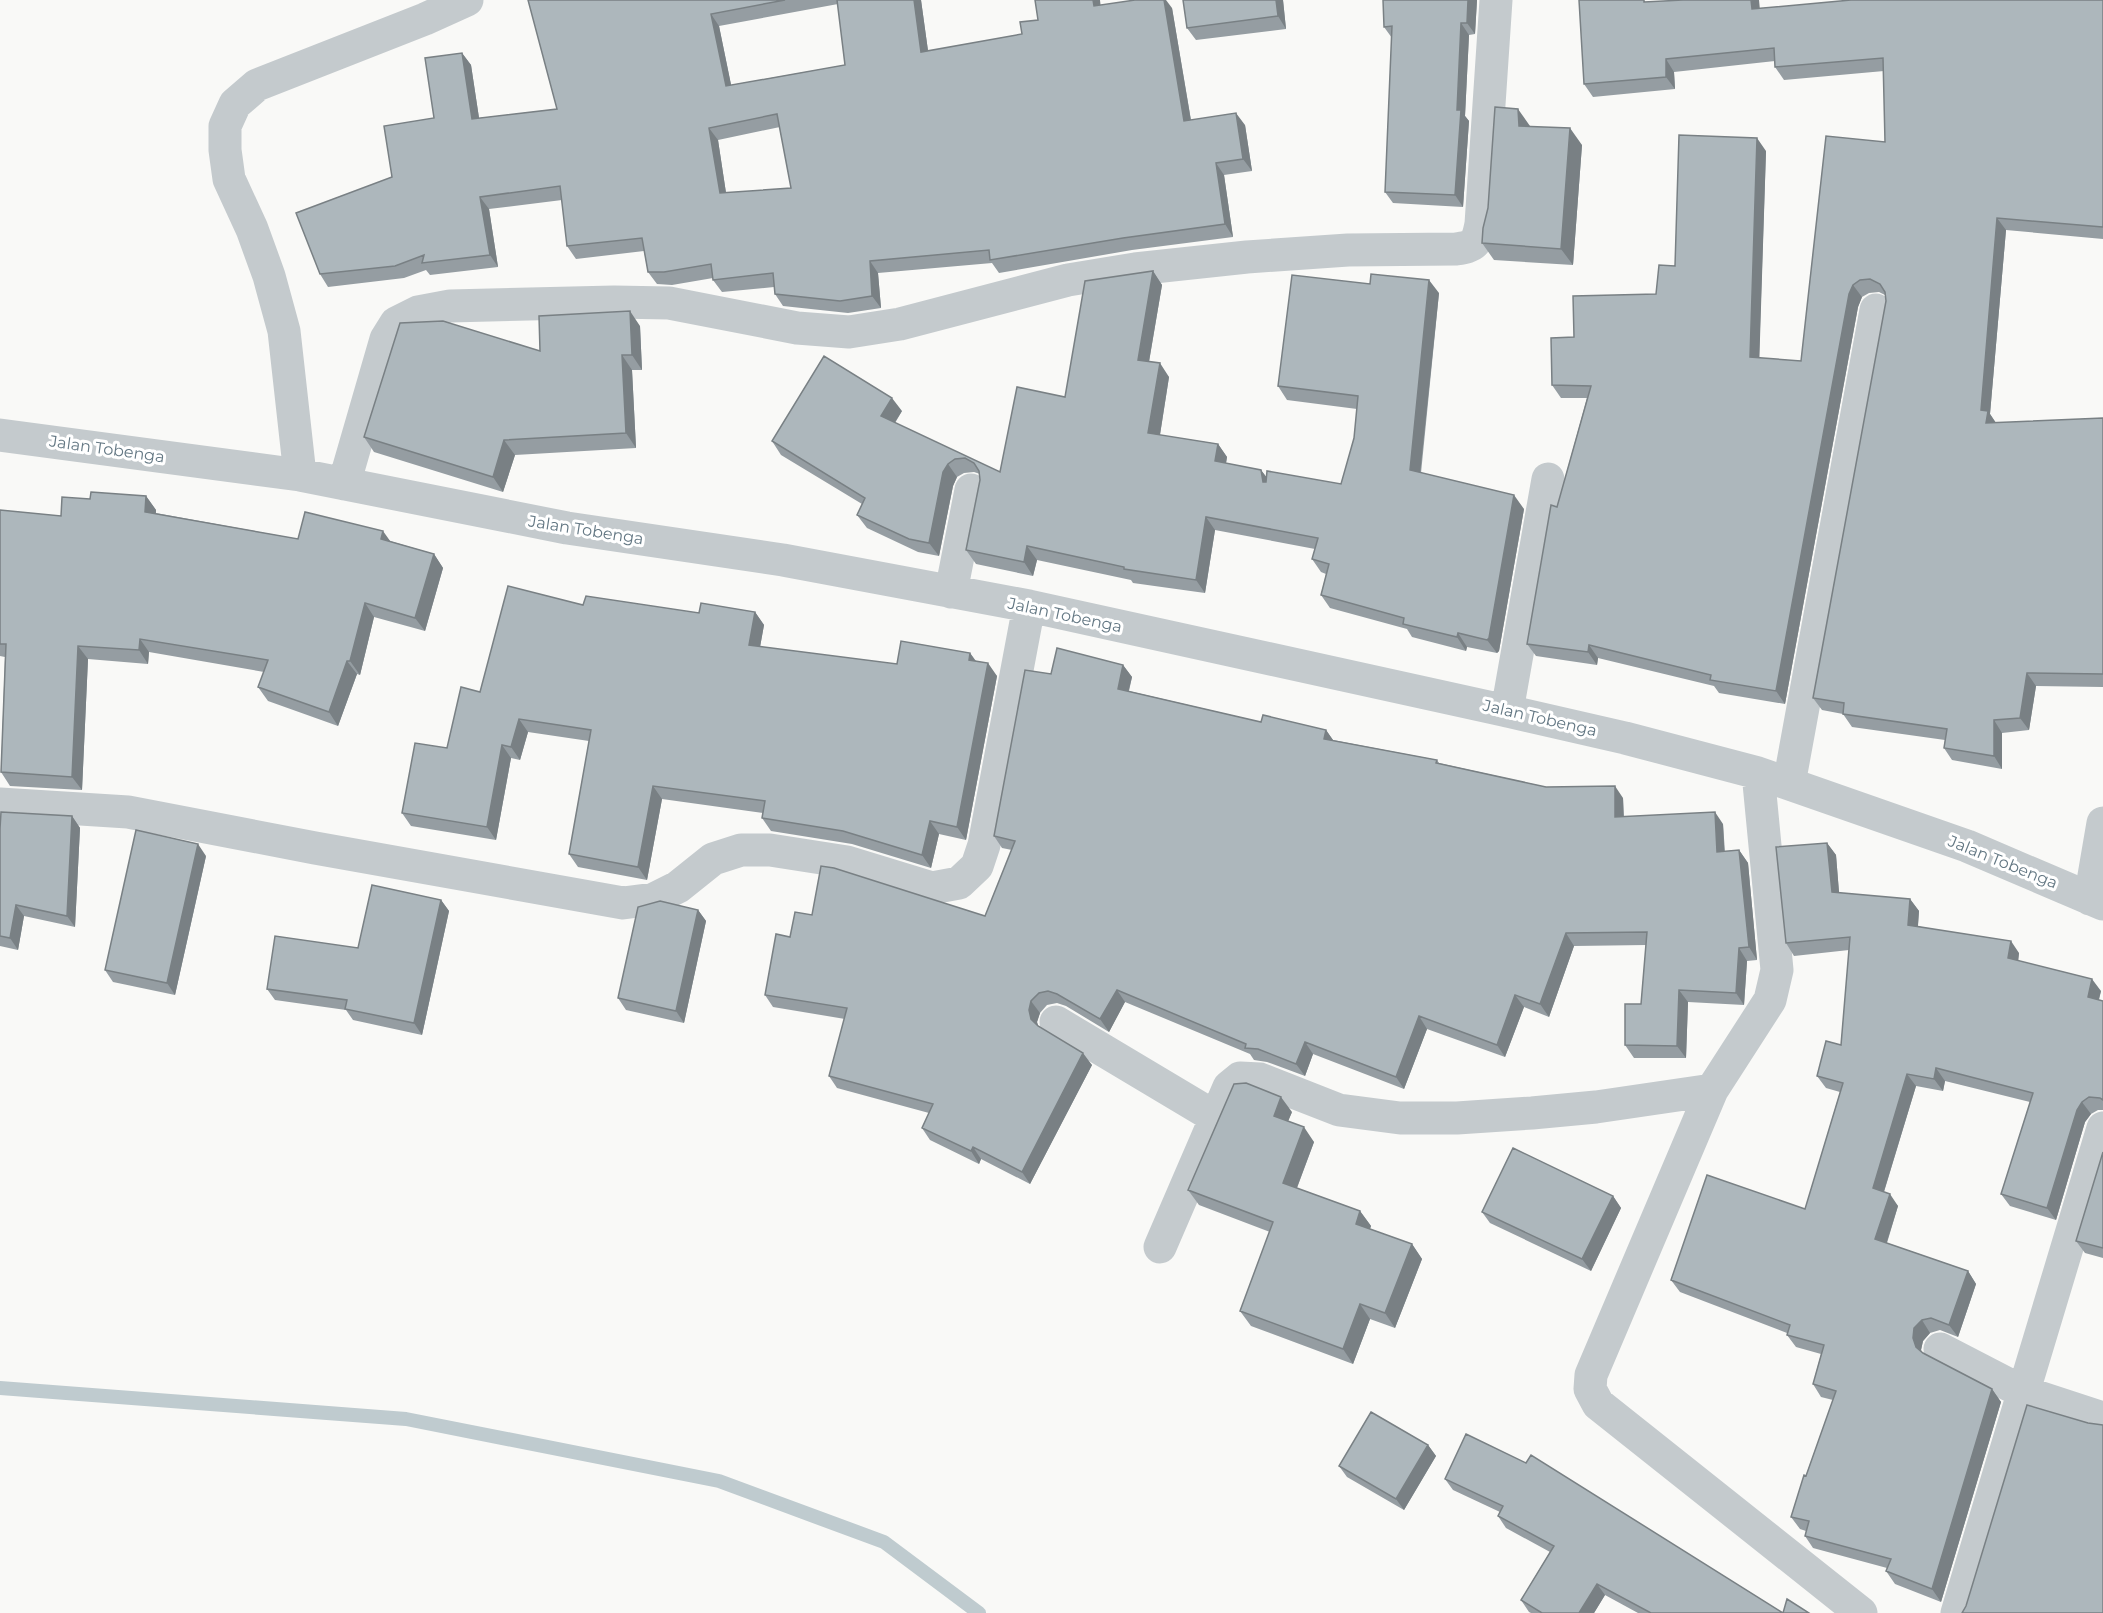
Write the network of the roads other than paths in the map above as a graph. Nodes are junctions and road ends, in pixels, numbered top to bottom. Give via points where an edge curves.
1 (466, 0) edge
2 (1496, 0) edge
3 (1875, 310) dead end
4 (0, 435) edge
5 (300, 475) junction
6 (1548, 479) dead end
7 (344, 484) junction
8 (971, 490) edge
9 (951, 592) junction
10 (1029, 606) junction
11 (1507, 711) junction
12 (1758, 772) junction
13 (1790, 784) junction
14 (0, 804) edge
15 (2103, 823) edge
16 (2097, 901) edge
17 (1056, 1022) dead end
18 (1712, 1090) junction
19 (1215, 1118) junction
20 (2103, 1128) edge
21 (1160, 1246) dead end
22 (1940, 1349) dead end
23 (2023, 1392) junction
24 (2103, 1418) edge
25 (1861, 1613) edge
26 (1956, 1613) edge

1 - 5 street via 257,85 235,104 225,126 229,179 269,276 284,331
2 - 7 street via 1481,224 1478,239 1471,246 1348,250 1135,269 1068,280 900,324 849,332 797,328 669,303 450,306 418,312 396,323 386,339
3 - 13 street
4 - 5 street, Jalan Tobenga
5 - 7 street, Jalan Tobenga
6 - 11 street
7 - 9 street, Jalan Tobenga via 567,528 783,560
8 - 9 street
9 - 10 street, Jalan Tobenga
10 - 11 street, Jalan Tobenga
10 - 14 street via 984,845 977,866 959,883 932,888 847,862 770,850 741,850 713,859 678,887 654,899 623,903 128,812
11 - 12 street, Jalan Tobenga
12 - 13 street, Jalan Tobenga
12 - 18 street via 1777,970 1770,1000
13 - 16 street, Jalan Tobenga via 1967,846
15 - 16 street
17 - 19 street
18 - 19 street via 1532,1113 1400,1118 1339,1110 1260,1079 1240,1078 1229,1087
18 - 25 street via 1591,1375 1590,1389 1598,1404
19 - 21 street
20 - 23 street
22 - 23 street
23 - 24 street
23 - 26 street

